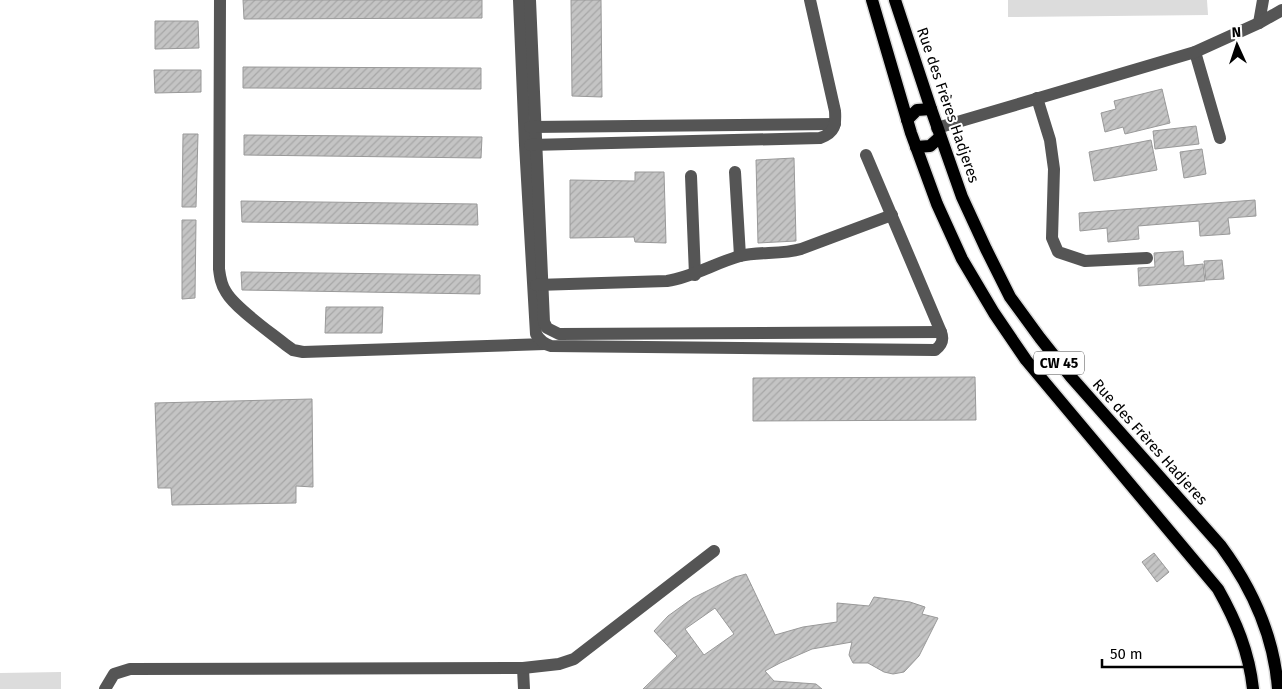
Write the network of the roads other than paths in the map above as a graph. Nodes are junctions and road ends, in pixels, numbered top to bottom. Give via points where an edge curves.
1 (220, 0) edge
2 (519, 0) edge
3 (530, 0) edge
4 (810, 0) edge
5 (872, 0) edge
6 (895, 0) edge
7 (1263, 0) edge
8 (1282, 10) edge
9 (1259, 23) junction
10 (1195, 52) junction
11 (1037, 98) junction
12 (930, 109) junction
13 (907, 120) junction
14 (834, 124) junction
15 (530, 127) junction
16 (939, 133) junction
17 (1220, 138) dead end
18 (531, 145) junction
19 (916, 147) junction
20 (866, 155) dead end
21 (735, 172) dead end
22 (691, 176) dead end
23 (892, 215) junction
24 (740, 256) junction
25 (1147, 258) dead end
26 (695, 275) junction
27 (538, 285) junction
28 (941, 332) junction
29 (545, 344) junction
30 (714, 551) dead end
31 (523, 668) junction
32 (104, 689) edge
33 (524, 689) edge
34 (1253, 689) edge
35 (1278, 689) edge

1 - 29 street via 219,269 225,291 232,300 286,346 303,352
2 - 15 street
3 - 15 street
4 - 14 street via 835,111
5 - 13 main road
6 - 12 main road, Rue des Frères Hadjeres / CW 45
7 - 9 street
8 - 9 street
9 - 10 street
10 - 11 street
10 - 17 street
11 - 16 street
11 - 25 street via 1050,140 1054,169 1052,238 1058,252 1086,261
12 - 13 main road via 917,110
12 - 16 main road, Rue des Frères Hadjeres / CW 45
13 - 19 main road
14 - 15 street
14 - 18 street via 828,135 820,138
15 - 18 street
16 - 19 main road via 930,146
16 - 35 main road, Rue des Frères Hadjeres / CW 45 via 962,197 1010,297 1071,377 1238,569 1265,624
18 - 27 street
19 - 34 main road via 962,259 1015,345 1218,589 1246,650
20 - 23 street
21 - 24 street
22 - 26 street
23 - 24 street via 801,250
23 - 28 street
24 - 26 street
26 - 27 street via 667,281
27 - 28 street via 544,322 547,328 558,334
27 - 29 street via 536,334
28 - 29 street via 942,344 935,350
30 - 31 street via 574,658 559,664
31 - 32 street via 130,669 114,674
31 - 33 street

